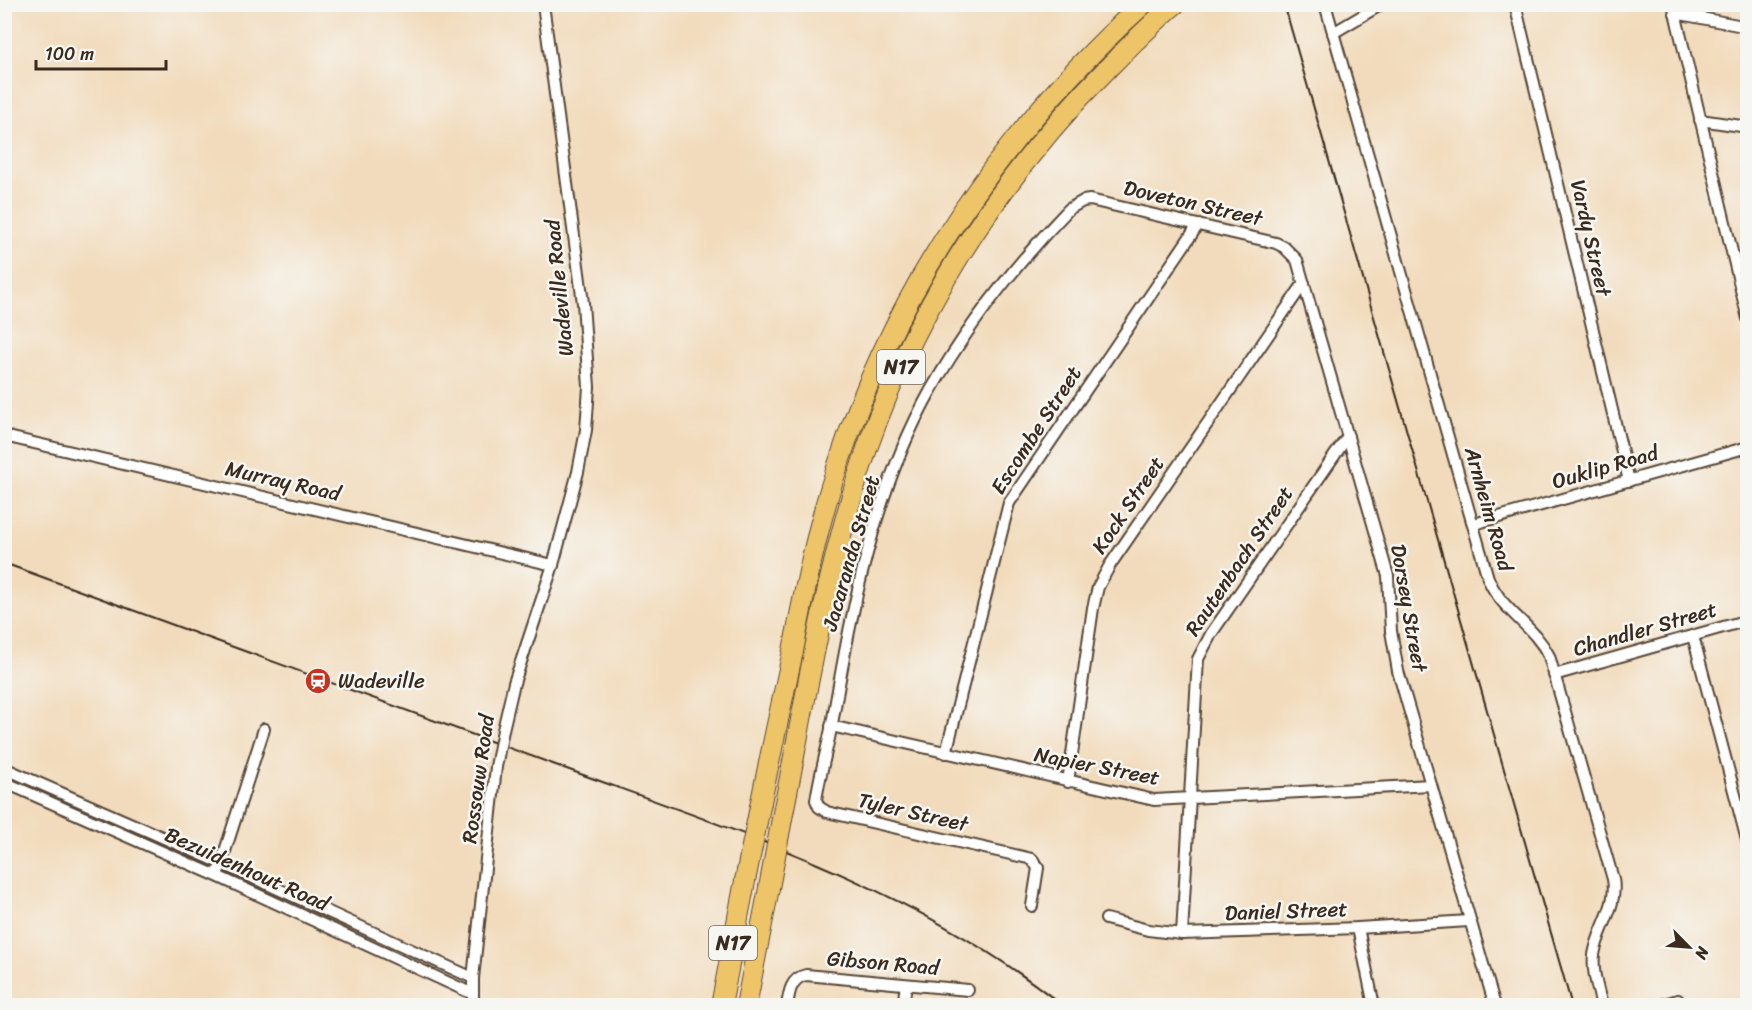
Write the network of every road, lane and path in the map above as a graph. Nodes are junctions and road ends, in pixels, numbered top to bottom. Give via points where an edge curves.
1 (543, 4) edge
2 (1143, 4) edge
3 (1175, 4) edge
4 (1325, 4) edge
5 (1382, 4) edge
6 (1515, 4) edge
7 (1674, 9) edge
8 (1748, 27) edge
9 (1333, 33) junction
10 (1700, 120) junction
11 (1748, 128) edge
12 (1083, 201) joint
13 (1198, 225) junction
14 (1292, 253) joint
15 (1304, 283) junction
16 (1744, 289) edge
17 (1748, 319) edge
18 (4, 436) edge
19 (1348, 436) junction
20 (1748, 447) edge
21 (1629, 481) junction
22 (1473, 524) junction
23 (553, 565) junction
24 (1748, 620) edge
25 (1693, 636) junction
26 (1554, 675) junction
27 (831, 726) junction
28 (264, 729) dead end
29 (946, 753) junction
30 (4, 768) edge
31 (4, 782) edge
32 (1068, 782) junction
33 (1431, 785) junction
34 (1190, 799) junction
35 (130, 824) junction
36 (125, 836) junction
37 (1748, 844) edge
38 (221, 863) junction
39 (217, 876) junction
40 (1032, 906) dead end
41 (1106, 919) dead end
42 (1470, 921) junction
43 (353, 923) junction
44 (1359, 928) junction
45 (1182, 934) junction
46 (348, 937) junction
47 (473, 978) junction
48 (906, 985) junction
49 (968, 990) dead end
50 (473, 1000) edge
51 (1678, 1000) dead end
52 (721, 1005) edge
53 (746, 1005) edge
54 (787, 1005) edge
55 (903, 1005) edge
56 (1374, 1005) edge
57 (1495, 1005) edge
58 (1602, 1005) edge
59 (1658, 1005) edge

1 - 23 street, Wadeville Road via 583,303 589,387 580,461
2 - 52 highway, N17, bridge via 1060,86 982,182 948,232 890,334 863,397 820,524
3 - 53 highway, N17, bridge via 1077,99 1037,146 969,240 938,291 882,408 858,475 825,595
4 - 9 street, Arnheim Road
5 - 9 street
6 - 21 street, Vardy Street
7 - 8 street
7 - 10 street
9 - 22 street, Arnheim Road
10 - 11 street
10 - 16 street
12 - 13 street, Doveton Street via 1098,201
12 - 27 street, Jacaranda Street via 1069,209 994,294 947,363 910,432 869,544
13 - 14 street, Doveton Street via 1276,243
13 - 29 street, Escombe Street via 1009,503
14 - 15 street, Dorsey Street
15 - 19 street, Dorsey Street
15 - 32 street, Kock Street via 1098,587
16 - 17 street
18 - 23 street, Murray Road
19 - 33 street, Dorsey Street via 1388,576 1398,671
19 - 34 street, Rautenbach Street via 1201,653 1197,665
20 - 21 street, Ouklip Road
21 - 22 street, Ouklip Road
22 - 26 street, Arnheim Road via 1492,589 1545,647
23 - 47 street, Rossouw Road, bridge via 514,683 503,730
24 - 25 street, Chandler Street
25 - 26 street, Chandler Street
25 - 37 street
26 - 58 street, Arnheim Road via 1614,888 1612,906 1594,953
27 - 29 street, Napier Street
27 - 40 street, Tyler Street via 816,800 822,810 1032,859 1038,868
28 - 38 street
29 - 32 street, Napier Street
30 - 35 street, Bezuidenhout Road
31 - 36 street, Bezuidenhout Road
32 - 34 street, Napier Street via 1146,799
33 - 34 street, Napier Street
33 - 42 street, Dorsey Street
34 - 45 street, Rautenbach Street
35 - 36 street
35 - 38 street, Bezuidenhout Road
36 - 39 street, Bezuidenhout Road
38 - 39 street
38 - 43 street, Bezuidenhout Road
39 - 46 street, Bezuidenhout Road
41 - 45 street, Daniel Street
42 - 44 street, Daniel Street
42 - 57 street, Dorsey Street
43 - 46 street
43 - 47 street, Bezuidenhout Road
44 - 45 street, Daniel Street
44 - 56 street
46 - 50 street, Bezuidenhout Road
47 - 50 street, Rossouw Road
48 - 49 street, Gibson Road
48 - 54 street, Gibson Road via 806,975 796,980
48 - 55 street
51 - 59 street

